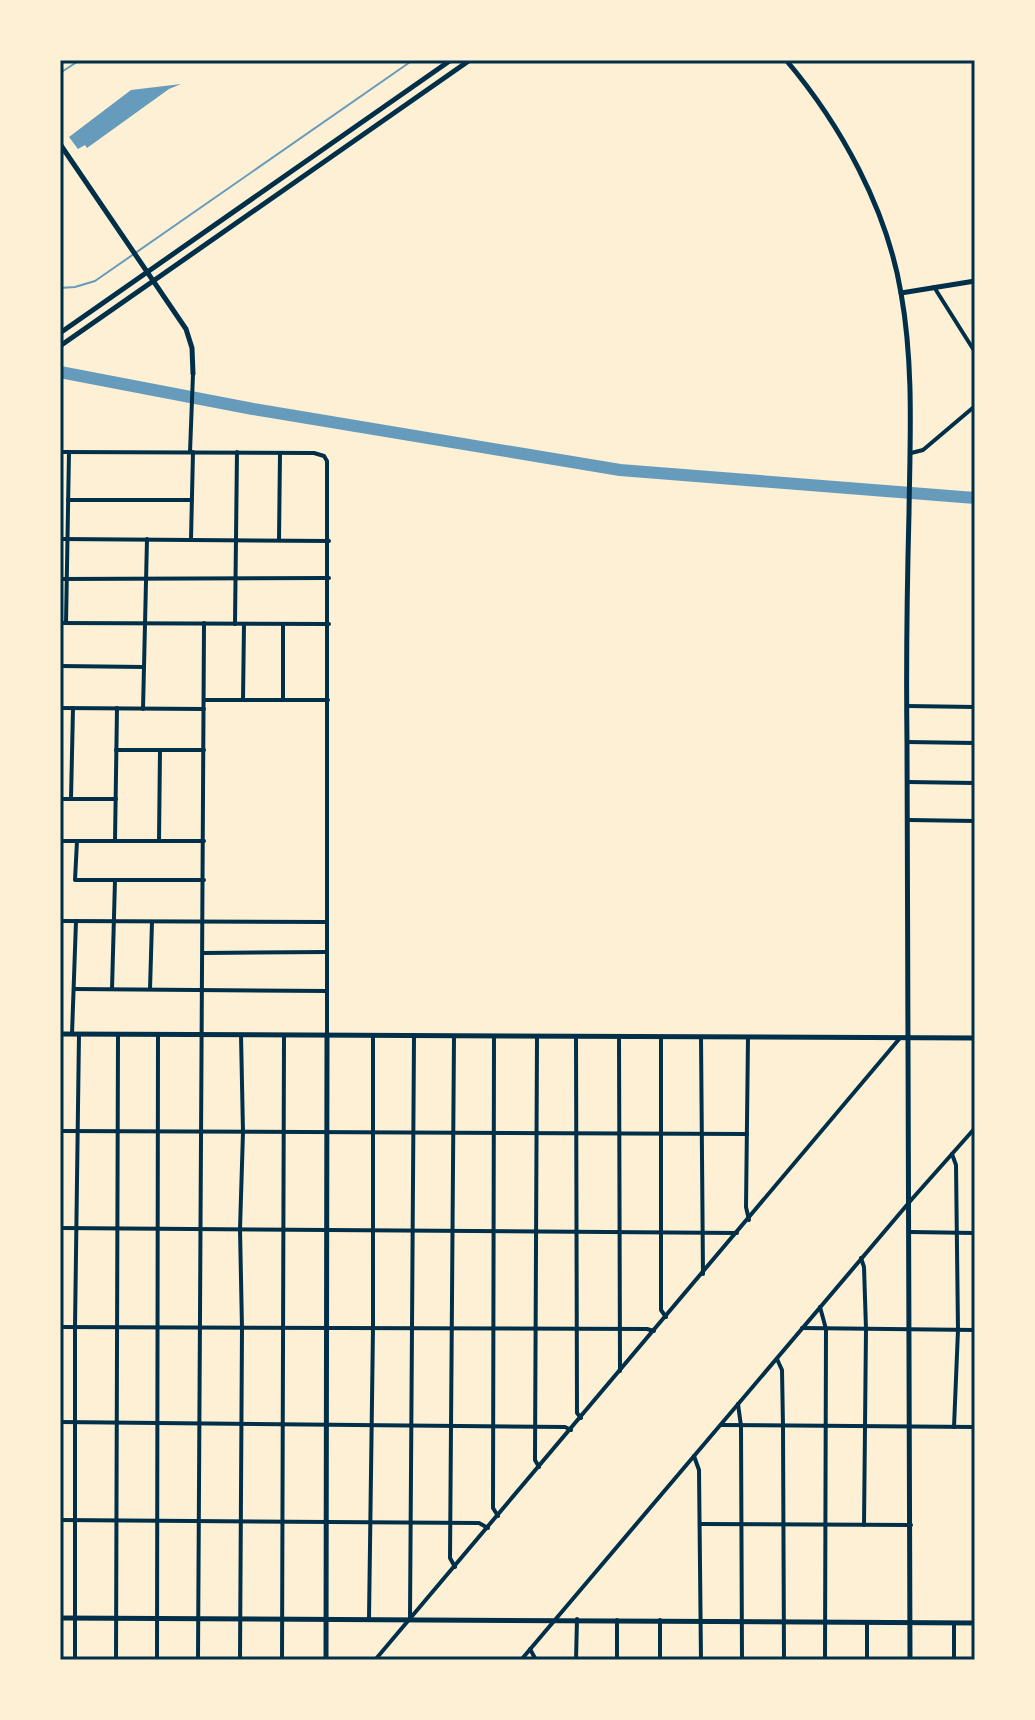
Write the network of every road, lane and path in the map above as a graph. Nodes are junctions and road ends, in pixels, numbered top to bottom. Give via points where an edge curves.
1 (451, 60) edge
2 (470, 60) edge
3 (786, 60) edge
4 (60, 144) edge
5 (147, 271) junction
6 (153, 281) junction
7 (975, 281) edge
8 (934, 287) junction
9 (901, 293) junction
10 (60, 333) edge
11 (63, 344) edge
12 (975, 352) edge
13 (193, 374) joint
14 (975, 406) edge
15 (60, 452) edge
16 (69, 452) junction
17 (192, 452) junction
18 (237, 452) junction
19 (280, 453) junction
20 (911, 453) junction
21 (68, 500) junction
22 (192, 500) junction
23 (60, 539) edge
24 (67, 539) junction
25 (147, 539) junction
26 (191, 539) junction
27 (235, 540) junction
28 (279, 540) junction
29 (329, 541) junction
30 (329, 578) junction
31 (60, 579) edge
32 (68, 579) junction
33 (146, 579) junction
34 (235, 579) junction
35 (63, 623) edge
36 (145, 623) junction
37 (204, 623) junction
38 (235, 624) junction
39 (244, 624) junction
40 (283, 624) junction
41 (329, 624) junction
42 (60, 666) edge
43 (144, 667) junction
44 (204, 700) junction
45 (243, 700) junction
46 (283, 700) junction
47 (328, 700) junction
48 (907, 706) junction
49 (975, 707) edge
50 (60, 708) edge
51 (73, 708) junction
52 (117, 708) junction
53 (143, 709) junction
54 (204, 709) junction
55 (907, 742) junction
56 (975, 743) edge
57 (116, 750) junction
58 (160, 750) junction
59 (204, 750) junction
60 (908, 782) junction
61 (975, 783) edge
62 (60, 799) edge
63 (71, 799) junction
64 (116, 799) junction
65 (909, 820) junction
66 (975, 821) edge
67 (60, 841) edge
68 (77, 841) junction
69 (115, 841) junction
70 (159, 841) junction
71 (204, 841) junction
72 (115, 880) junction
73 (204, 880) junction
74 (60, 921) edge
75 (76, 921) junction
76 (115, 922) junction
77 (152, 922) junction
78 (204, 922) junction
79 (327, 922) junction
80 (327, 952) junction
81 (204, 953) junction
82 (74, 989) junction
83 (112, 989) junction
84 (150, 989) junction
85 (203, 990) junction
86 (327, 991) junction
87 (60, 1034) edge
88 (76, 1034) junction
89 (118, 1035) junction
90 (158, 1035) junction
91 (200, 1035) junction
92 (241, 1035) junction
93 (284, 1036) junction
94 (327, 1037) junction
95 (373, 1037) junction
96 (414, 1037) junction
97 (454, 1037) junction
98 (494, 1037) junction
99 (537, 1037) junction
100 (576, 1037) junction
101 (619, 1037) junction
102 (661, 1037) junction
103 (701, 1037) junction
104 (748, 1037) junction
105 (900, 1038) junction
106 (909, 1038) junction
107 (975, 1038) edge
108 (975, 1128) edge
109 (60, 1131) edge
110 (76, 1131) junction
111 (117, 1131) junction
112 (158, 1132) junction
113 (200, 1132) junction
114 (243, 1132) junction
115 (283, 1132) junction
116 (327, 1132) junction
117 (372, 1133) junction
118 (413, 1133) junction
119 (454, 1133) junction
120 (496, 1133) junction
121 (537, 1133) junction
122 (578, 1133) junction
123 (618, 1133) junction
124 (662, 1134) junction
125 (703, 1134) junction
126 (747, 1134) junction
127 (966, 1139) junction
128 (973, 1141) dead end
129 (952, 1154) junction
130 (912, 1199) junction
131 (749, 1220) junction
132 (60, 1228) edge
133 (77, 1228) junction
134 (117, 1228) junction
135 (157, 1228) junction
136 (199, 1229) junction
137 (240, 1229) junction
138 (283, 1229) junction
139 (326, 1229) junction
140 (372, 1230) junction
141 (411, 1230) junction
142 (453, 1230) junction
143 (493, 1231) junction
144 (536, 1231) junction
145 (577, 1232) junction
146 (619, 1232) junction
147 (661, 1232) junction
148 (911, 1232) junction
149 (703, 1233) junction
150 (737, 1233) junction
151 (957, 1233) junction
152 (975, 1233) edge
153 (861, 1258) junction
154 (703, 1274) junction
155 (820, 1307) junction
156 (666, 1317) junction
157 (60, 1327) edge
158 (75, 1327) junction
159 (116, 1327) junction
160 (158, 1327) junction
161 (200, 1328) junction
162 (242, 1328) junction
163 (283, 1328) junction
164 (326, 1328) junction
165 (373, 1328) junction
166 (802, 1328) junction
167 (412, 1329) junction
168 (453, 1329) junction
169 (495, 1329) junction
170 (537, 1329) junction
171 (576, 1329) junction
172 (619, 1329) junction
173 (826, 1329) junction
174 (866, 1329) junction
175 (911, 1330) junction
176 (958, 1330) junction
177 (975, 1330) edge
178 (654, 1331) junction
179 (777, 1358) junction
180 (620, 1371) junction
181 (738, 1404) junction
182 (581, 1418) junction
183 (60, 1422) edge
184 (76, 1422) junction
185 (116, 1423) junction
186 (157, 1423) junction
187 (199, 1423) junction
188 (240, 1424) junction
189 (283, 1424) junction
190 (326, 1425) junction
191 (372, 1425) junction
192 (412, 1425) junction
193 (720, 1425) junction
194 (453, 1426) junction
195 (493, 1426) junction
196 (535, 1426) junction
197 (741, 1426) junction
198 (783, 1426) junction
199 (825, 1426) junction
200 (866, 1426) junction
201 (911, 1426) junction
202 (954, 1427) junction
203 (975, 1427) edge
204 (571, 1430) junction
205 (694, 1456) junction
206 (539, 1467) junction
207 (498, 1516) junction
208 (60, 1520) edge
209 (75, 1520) junction
210 (114, 1521) junction
211 (157, 1521) junction
212 (199, 1522) junction
213 (241, 1523) junction
214 (282, 1523) junction
215 (411, 1523) junction
216 (452, 1523) junction
217 (326, 1524) junction
218 (370, 1524) junction
219 (700, 1524) junction
220 (742, 1524) junction
221 (783, 1524) junction
222 (826, 1525) junction
223 (864, 1525) junction
224 (911, 1525) junction
225 (488, 1528) junction
226 (455, 1567) junction
227 (60, 1618) edge
228 (76, 1618) junction
229 (115, 1618) junction
230 (157, 1619) junction
231 (198, 1619) junction
232 (240, 1619) junction
233 (282, 1619) junction
234 (325, 1619) junction
235 (369, 1619) junction
236 (555, 1619) junction
237 (577, 1619) junction
238 (410, 1620) junction
239 (617, 1620) junction
240 (660, 1620) junction
241 (702, 1621) junction
242 (742, 1621) junction
243 (784, 1621) junction
244 (825, 1622) junction
245 (867, 1622) junction
246 (910, 1622) junction
247 (954, 1623) junction
248 (975, 1623) edge
249 (530, 1649) junction
250 (75, 1660) edge
251 (116, 1660) edge
252 (157, 1660) edge
253 (198, 1660) edge
254 (240, 1660) edge
255 (282, 1660) edge
256 (326, 1660) edge
257 (375, 1660) edge
258 (521, 1660) edge
259 (536, 1660) edge
260 (576, 1660) edge
261 (617, 1660) edge
262 (660, 1660) edge
263 (701, 1660) edge
264 (742, 1660) edge
265 (784, 1660) edge
266 (825, 1660) edge
267 (867, 1660) edge
268 (910, 1660) edge
269 (954, 1660) edge

1 - 5 street
2 - 6 street
3 - 9 street via 866,183
4 - 5 street
5 - 6 street
5 - 10 street
6 - 11 street
6 - 13 street via 190,338
7 - 8 street
8 - 9 street
8 - 12 street
9 - 20 street via 909,346
13 - 17 street
14 - 20 street via 923,450
15 - 16 street
16 - 17 street
16 - 21 street
17 - 18 street
17 - 22 street
18 - 19 street
18 - 27 street
19 - 28 street
19 - 29 street via 314,453 327,461
20 - 48 street
21 - 22 street
21 - 24 street
22 - 26 street
23 - 24 street
24 - 25 street
24 - 32 street
25 - 26 street
25 - 33 street
26 - 27 street
27 - 28 street
27 - 34 street
28 - 29 street
29 - 30 street
30 - 34 street
30 - 41 street
31 - 32 street
32 - 33 street
32 - 35 street
33 - 34 street
33 - 36 street
34 - 38 street
35 - 36 street
36 - 37 street
36 - 43 street
37 - 38 street
37 - 44 street
38 - 39 street
39 - 40 street
39 - 45 street
40 - 41 street
40 - 46 street
41 - 47 street
42 - 43 street
43 - 53 street
44 - 45 street
44 - 54 street
45 - 46 street
46 - 47 street
47 - 79 street
48 - 49 street
48 - 55 street
50 - 51 street
51 - 52 street
51 - 63 street
52 - 53 street
52 - 57 street
53 - 54 street
54 - 59 street
55 - 56 street
55 - 60 street
57 - 58 street
57 - 64 street
58 - 59 street
58 - 70 street
59 - 71 street
60 - 61 street
60 - 65 street
62 - 63 street
63 - 64 street
64 - 69 street
65 - 66 street
65 - 106 street
67 - 68 street
68 - 69 street
68 - 72 street via 75,880
69 - 70 street
70 - 71 street
71 - 73 street
72 - 73 street
72 - 76 street
73 - 78 street
74 - 75 street
75 - 76 street
75 - 82 street
76 - 77 street
76 - 83 street
77 - 78 street
77 - 84 street
78 - 79 street
78 - 81 street
79 - 80 street
80 - 81 street
80 - 86 street
81 - 85 street
82 - 83 street
82 - 88 street
83 - 84 street
84 - 85 street
85 - 86 street
85 - 91 street
86 - 94 street
87 - 88 street
88 - 89 street
88 - 110 street
89 - 90 street
89 - 111 street
90 - 91 street
90 - 112 street
91 - 92 street
91 - 113 street
92 - 93 street
92 - 114 street
93 - 94 street
93 - 115 street
94 - 95 street
94 - 116 street
95 - 96 street
95 - 117 street
96 - 97 street
96 - 118 street
97 - 98 street
97 - 119 street
98 - 99 street
98 - 120 street
99 - 100 street
99 - 121 street
100 - 101 street
100 - 122 street
101 - 102 street
101 - 123 street
102 - 103 street
102 - 124 street
103 - 104 street
103 - 125 street
104 - 105 street
104 - 126 street
105 - 106 street
105 - 131 street
106 - 107 street
106 - 130 street
108 - 127 street
109 - 110 street
110 - 111 street
110 - 133 street
111 - 112 street
111 - 134 street
112 - 113 street
112 - 135 street
113 - 114 street
113 - 136 street
114 - 115 street
114 - 137 street
115 - 116 street
115 - 138 street
116 - 117 street
116 - 139 street
117 - 118 street
117 - 140 street
118 - 119 street
118 - 141 street
119 - 120 street
119 - 142 street
120 - 121 street
120 - 143 street
121 - 122 street
121 - 144 street
122 - 123 street
122 - 145 street
123 - 124 street
123 - 146 street
124 - 125 street
124 - 147 street
125 - 126 street
125 - 149 street
126 - 131 street
127 - 128 street
127 - 129 street
129 - 130 street
129 - 151 street
130 - 148 street
130 - 153 street
131 - 150 street
132 - 133 street
133 - 134 street
133 - 158 street
134 - 135 street
134 - 159 street
135 - 136 street
135 - 160 street
136 - 137 street
136 - 161 street
137 - 138 street
137 - 162 street
138 - 139 street
138 - 163 street
139 - 140 street
139 - 164 street
140 - 141 street
140 - 165 street
141 - 142 street
141 - 167 street
142 - 143 street
142 - 168 street
143 - 144 street
143 - 169 street
144 - 145 street
144 - 170 street
145 - 146 street
145 - 171 street
146 - 147 street
146 - 172 street
147 - 149 street
147 - 156 street via 661,1310
148 - 151 street
148 - 175 street
149 - 150 street
149 - 154 street
150 - 154 street
151 - 152 street
151 - 176 street
153 - 155 street
153 - 174 street
154 - 156 street
155 - 166 street
155 - 173 street
156 - 178 street
157 - 158 street
158 - 159 street
158 - 184 street
159 - 160 street
159 - 185 street
160 - 161 street
160 - 186 street
161 - 162 street
161 - 187 street
162 - 163 street
162 - 188 street
163 - 164 street
163 - 189 street
164 - 165 street
164 - 190 street
165 - 167 street
165 - 191 street
166 - 173 street
166 - 179 street
167 - 168 street
167 - 192 street
168 - 169 street
168 - 194 street
169 - 170 street
169 - 195 street
170 - 171 street
170 - 196 street
171 - 172 street
171 - 182 street
172 - 178 street
172 - 180 street
173 - 174 street
173 - 199 street
174 - 175 street
174 - 200 street
175 - 176 street
175 - 201 street
176 - 177 street
176 - 202 street
178 - 180 street
179 - 181 street
179 - 198 street
180 - 182 street
181 - 193 street
181 - 197 street
182 - 204 street
183 - 184 street
184 - 185 street
184 - 209 street
185 - 186 street
185 - 210 street
186 - 187 street
186 - 211 street
187 - 188 street
187 - 212 street
188 - 189 street
188 - 213 street
189 - 190 street
189 - 214 street
190 - 191 street
190 - 217 street
191 - 192 street
191 - 218 street
192 - 194 street
192 - 215 street
193 - 197 street
193 - 205 street
194 - 195 street
194 - 216 street
195 - 196 street
195 - 207 street via 493,1508
196 - 204 street
196 - 206 street
197 - 198 street
197 - 220 street
198 - 199 street
198 - 221 street
199 - 200 street
199 - 222 street
200 - 201 street
200 - 223 street
201 - 202 street
201 - 224 street
202 - 203 street
204 - 206 street
205 - 219 street
205 - 236 street
206 - 207 street
207 - 225 street
208 - 209 street
209 - 210 street
209 - 228 street
210 - 211 street
210 - 229 street
211 - 212 street
211 - 230 street
212 - 213 street
212 - 231 street
213 - 214 street
213 - 232 street
214 - 217 street
214 - 233 street
215 - 216 street
215 - 218 street
215 - 238 street
216 - 225 street
216 - 226 street via 450,1558
217 - 218 street
217 - 234 street
218 - 235 street
219 - 220 street
219 - 241 street
220 - 221 street
220 - 242 street
221 - 222 street
221 - 243 street
222 - 223 street
222 - 244 street
223 - 224 street
224 - 246 street
225 - 226 street
226 - 238 street
227 - 228 street
228 - 229 street
228 - 250 street
229 - 230 street
229 - 251 street
230 - 231 street
230 - 252 street
231 - 232 street
231 - 253 street
232 - 233 street
232 - 254 street
233 - 234 street
233 - 255 street
234 - 235 street
234 - 256 street
235 - 238 street
236 - 237 street
236 - 238 street
236 - 249 street
237 - 239 street
237 - 260 street
238 - 257 street
239 - 240 street
239 - 261 street
240 - 241 street
240 - 262 street
241 - 242 street
241 - 263 street
242 - 243 street
242 - 264 street
243 - 244 street
243 - 265 street
244 - 245 street
244 - 266 street
245 - 246 street
245 - 267 street
246 - 247 street
246 - 268 street
247 - 248 street
247 - 269 street
249 - 258 street
249 - 259 street

